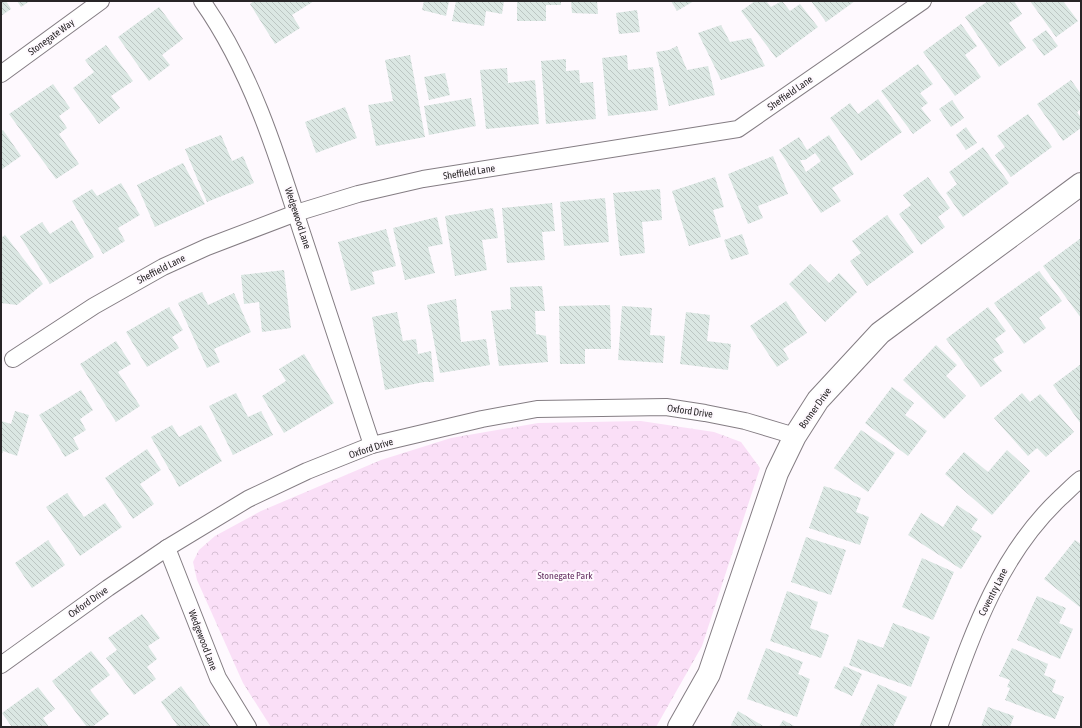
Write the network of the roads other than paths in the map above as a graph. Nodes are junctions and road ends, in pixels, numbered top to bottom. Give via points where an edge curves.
1 (101, 1) edge
2 (202, 1) edge
3 (923, 1) edge
4 (1, 74) edge
5 (1081, 184) edge
6 (296, 213) junction
7 (13, 359) dead end
8 (795, 436) junction
9 (372, 445) junction
10 (1081, 479) edge
11 (168, 548) junction
12 (1, 665) edge
13 (248, 727) edge
14 (679, 727) edge
15 (940, 727) edge

1 - 4 street, Stonegate Way
2 - 6 street, Wedgewood Lane via 214,18 242,73 270,135
3 - 6 street, Sheffield Lane via 738,129 423,179 358,194
5 - 8 street, Bonner Drive via 880,333 818,400
6 - 7 street, Sheffield Lane via 163,267 94,306
6 - 9 street, Wedgewood Lane
8 - 9 street, Oxford Drive via 745,421 666,407 537,409
8 - 14 street, Bonner Drive via 777,473 709,674
9 - 11 street, Oxford Drive via 307,471 248,499
10 - 15 street, Coventry Lane via 1046,511 1004,569 984,607
11 - 12 street, Oxford Drive
11 - 13 street, Wedgewood Lane via 218,678

